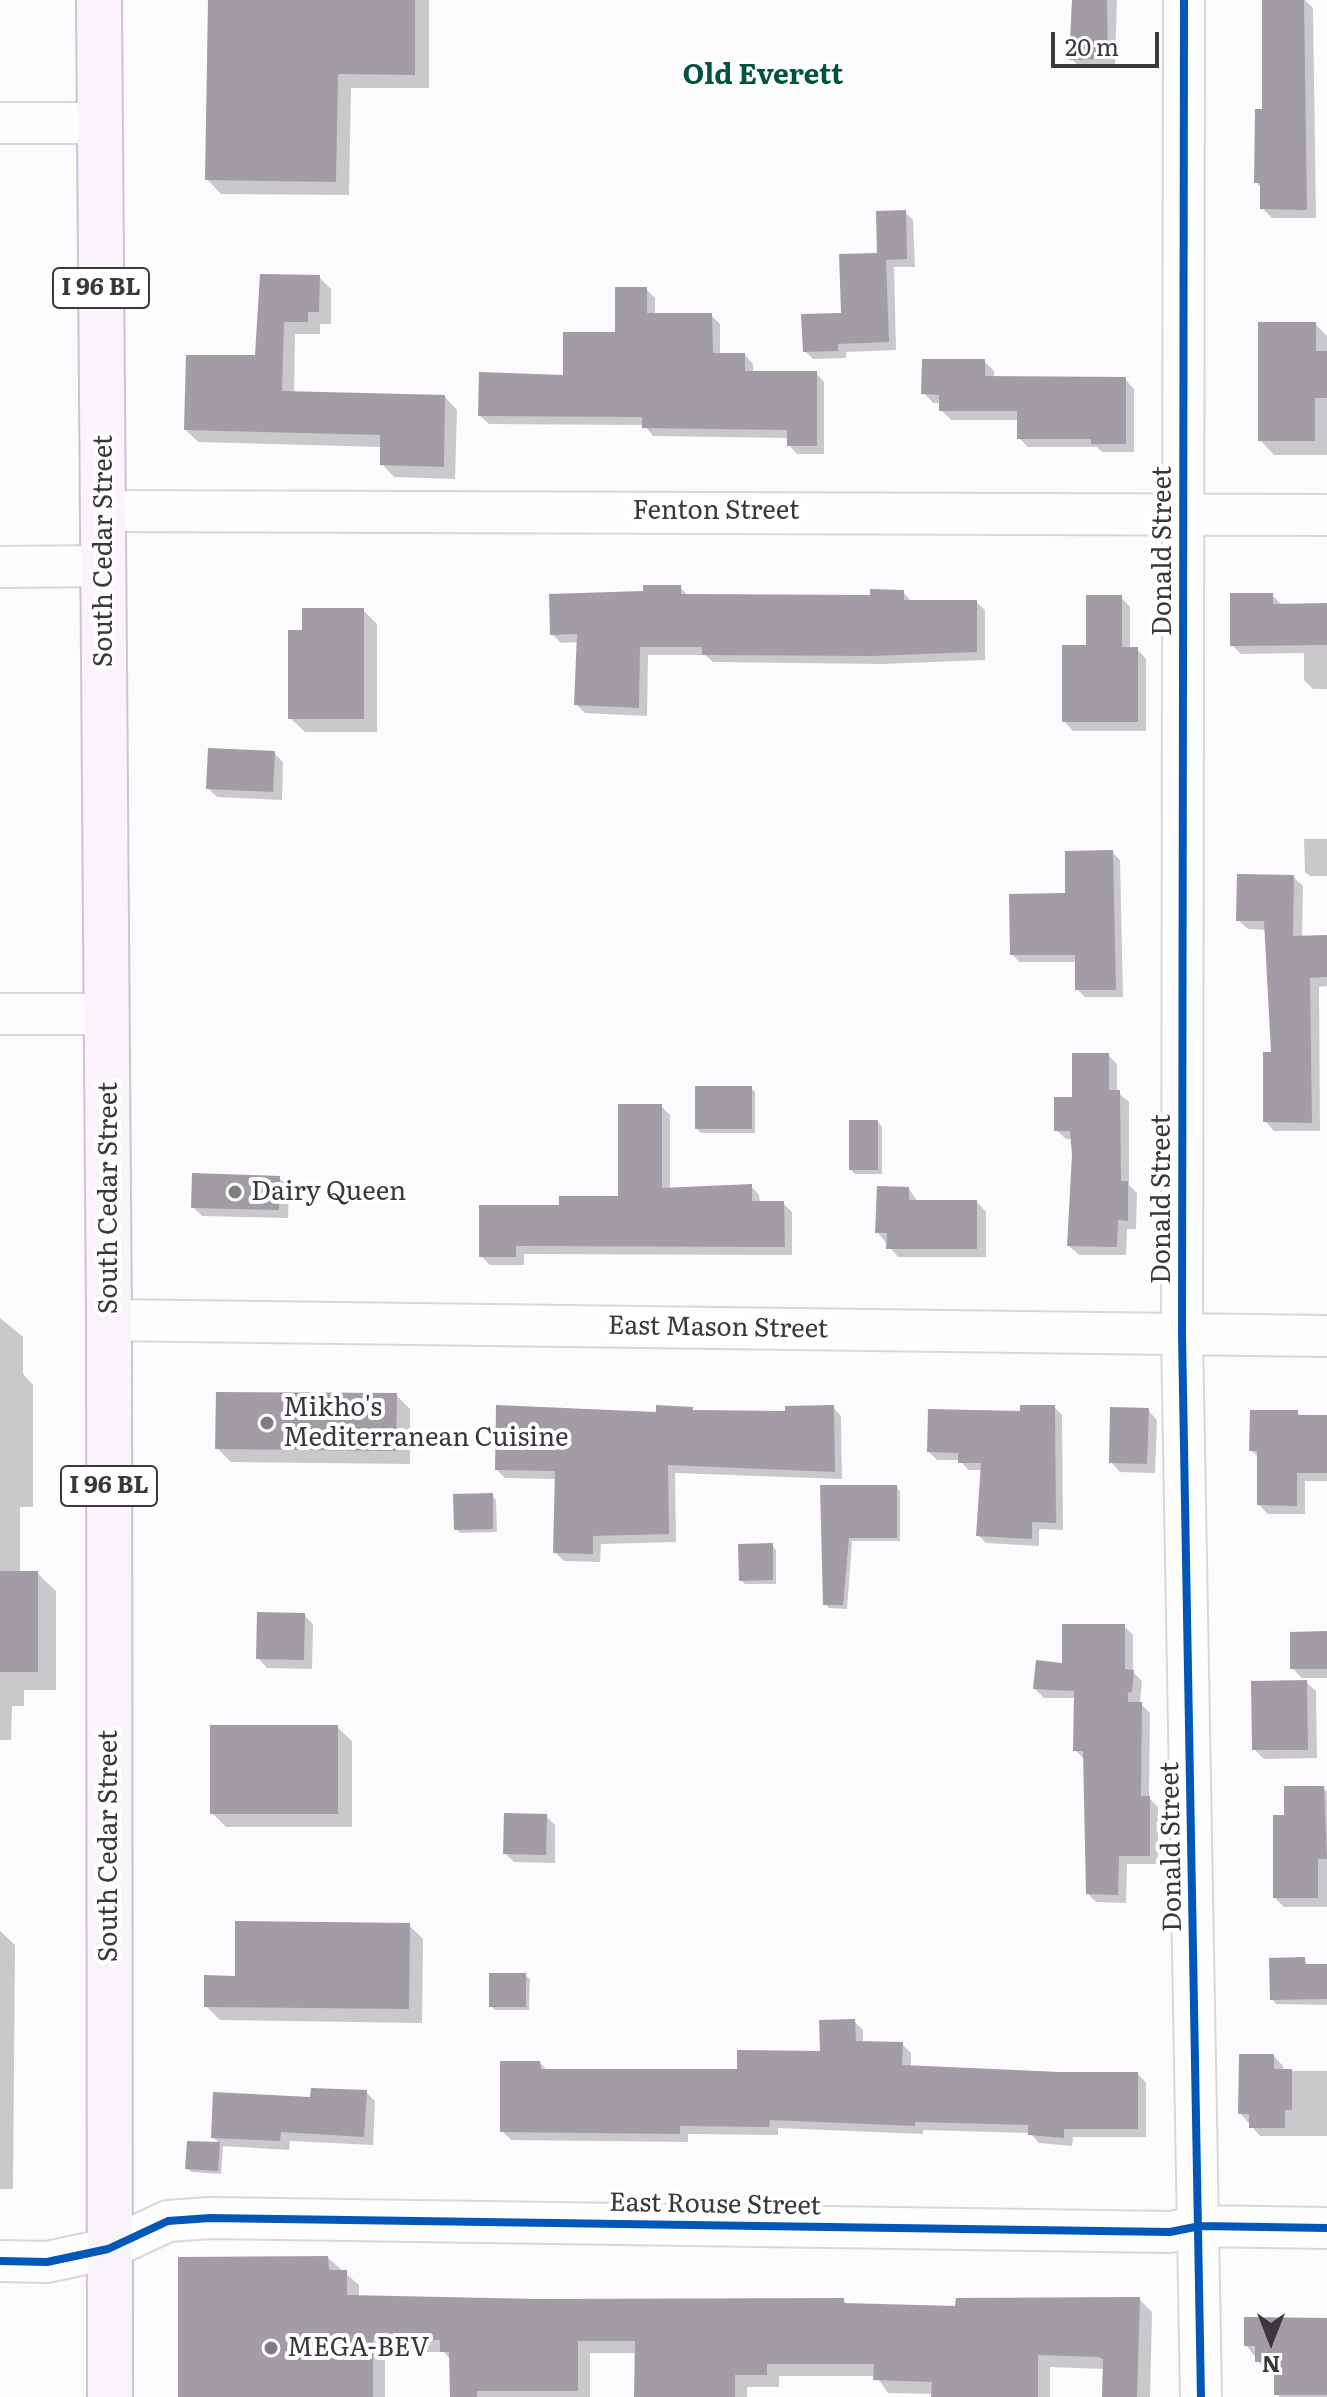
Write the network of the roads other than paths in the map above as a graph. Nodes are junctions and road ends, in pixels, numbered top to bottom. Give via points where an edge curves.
1 (99, 0) edge
2 (1184, 0) edge
3 (0, 123) edge
4 (100, 123) junction
5 (104, 511) junction
6 (1183, 512) junction
7 (1327, 515) edge
8 (105, 566) junction
9 (0, 567) edge
10 (0, 1014) edge
11 (108, 1014) junction
12 (109, 1320) junction
13 (1182, 1335) junction
14 (1327, 1336) edge
15 (1200, 2226) junction
16 (1327, 2228) edge
17 (108, 2249) junction
18 (0, 2261) edge
19 (110, 2397) edge
20 (1201, 2397) edge

1 - 4 main road, South Cedar Street / I 96 BL
2 - 6 street, Donald Street
3 - 4 street
4 - 5 main road, South Cedar Street / I 96 BL
5 - 6 street, Fenton Street
5 - 8 main road, South Cedar Street / I 96 BL
6 - 7 street, Fenton Street
6 - 13 street, Donald Street
8 - 9 street
8 - 11 main road, South Cedar Street / I 96 BL
10 - 11 street
11 - 12 main road, South Cedar Street / I 96 BL
12 - 13 street, East Mason Street
12 - 17 main road, South Cedar Street / I 96 BL
13 - 14 street, East Mason Street
13 - 15 street, Donald Street
15 - 16 street, East Rouse Street
15 - 17 street, East Rouse Street via 1170,2232 210,2218 168,2221
15 - 20 street, Donald Street
17 - 18 street, East Rouse Street via 47,2262
17 - 19 main road, South Cedar Street / I 96 BL

